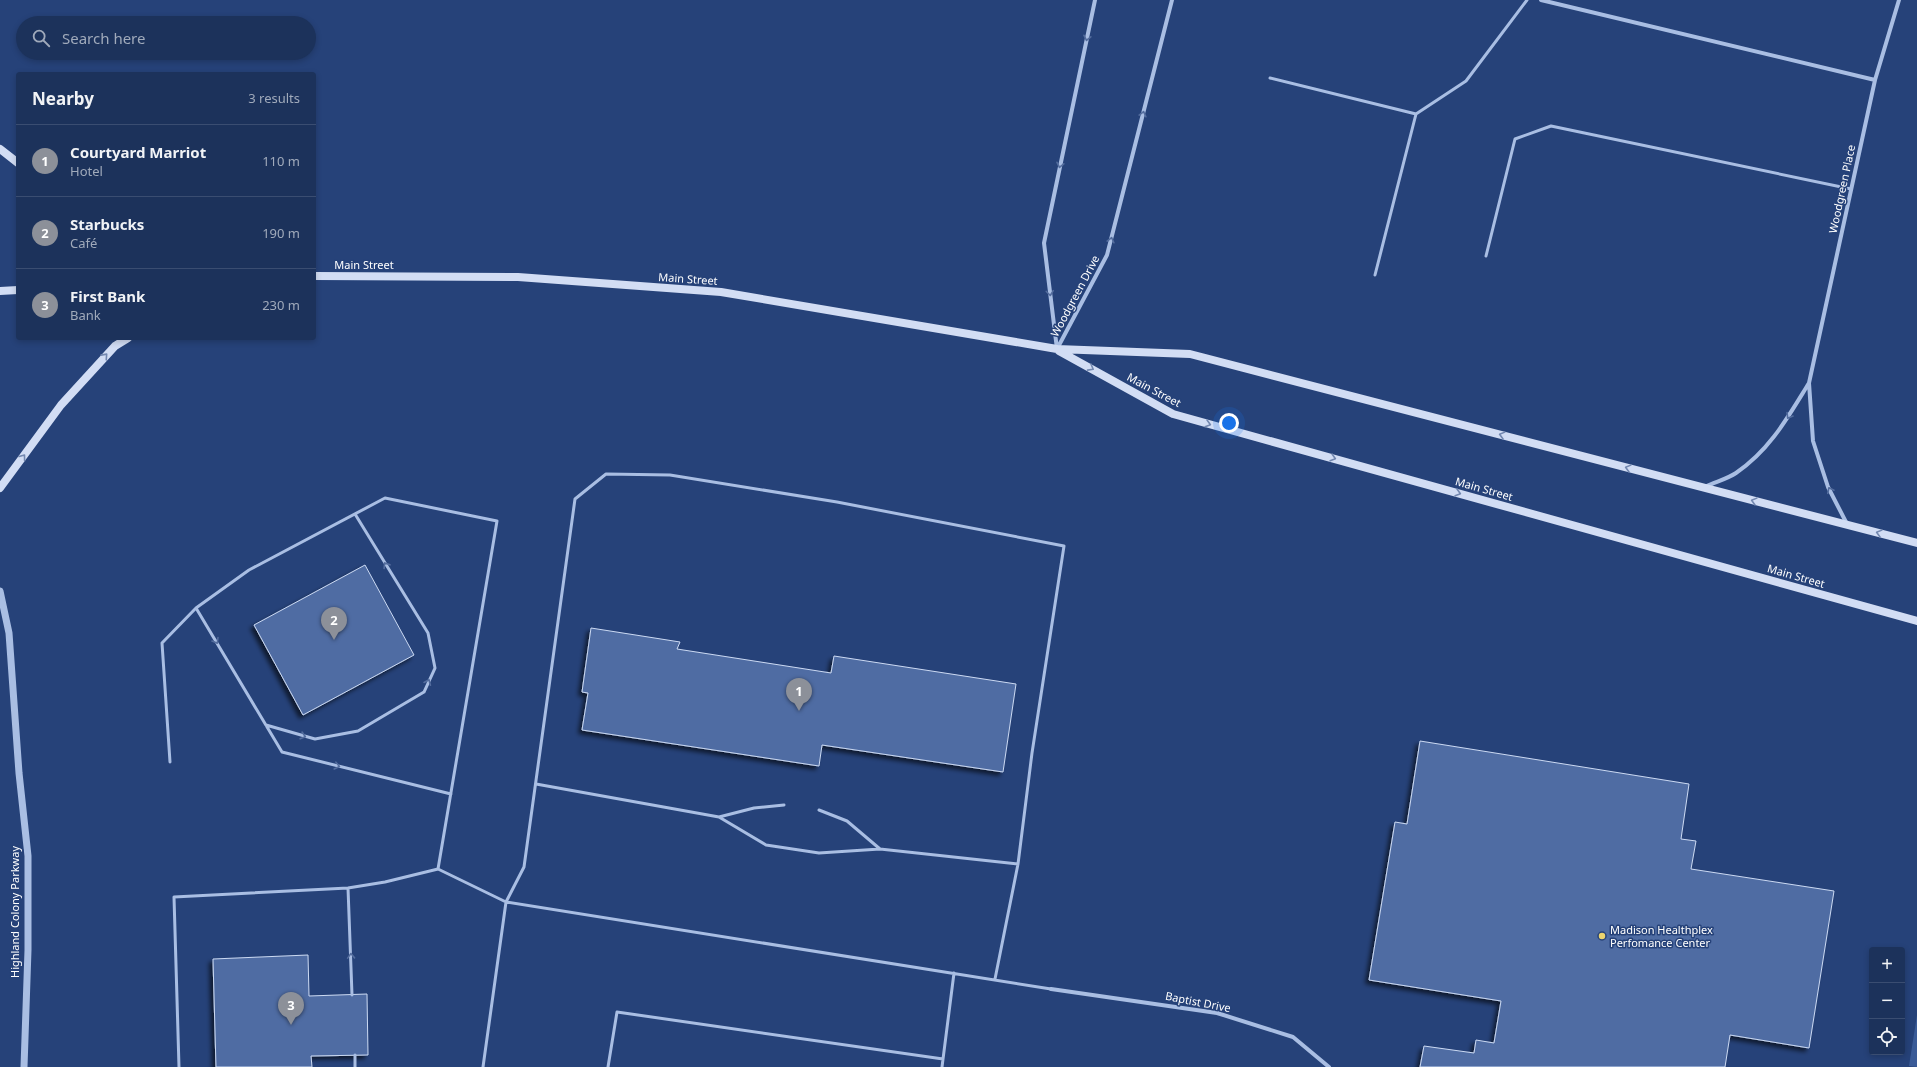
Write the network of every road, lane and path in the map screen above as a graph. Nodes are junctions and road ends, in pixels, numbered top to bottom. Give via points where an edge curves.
1 (1095, 0) edge
2 (1172, 0) edge
3 (1527, 0) edge
4 (1541, 0) edge
5 (1898, 0) edge
6 (1270, 78) dead end
7 (1875, 80) junction
8 (1416, 114) junction
9 (0, 149) edge
10 (16, 161) edge
11 (1851, 189) junction
12 (1486, 256) dead end
13 (1375, 274) dead end
14 (316, 276) edge
15 (16, 290) edge
16 (0, 291) edge
17 (125, 340) edge
18 (1057, 350) junction
19 (1809, 383) junction
20 (0, 488) edge
21 (1703, 488) junction
22 (355, 514) junction
23 (1848, 525) junction
24 (1917, 543) edge
25 (0, 591) edge
26 (196, 608) junction
27 (1917, 621) edge
28 (266, 725) junction
29 (170, 762) dead end
30 (536, 784) junction
31 (451, 794) junction
32 (784, 805) dead end
33 (819, 810) dead end
34 (719, 817) junction
35 (880, 849) junction
36 (1018, 864) junction
37 (438, 869) junction
38 (348, 888) junction
39 (506, 902) junction
40 (954, 973) junction
41 (995, 979) junction
42 (1051, 989) joint
43 (352, 994) dead end
44 (355, 1055) dead end
45 (943, 1059) junction
46 (24, 1067) edge
47 (179, 1067) edge
48 (355, 1067) edge
49 (483, 1067) edge
50 (608, 1067) edge
51 (942, 1067) edge
52 (1328, 1067) edge

1 -> 18 street, Woodgreen Drive via 1044,243
18 -> 2 street, Woodgreen Drive via 1107,255
3 - 8 lane via 1466,81
4 - 7 street
5 - 7 street, Woodgreen Place
6 - 8 lane
7 - 11 street, Woodgreen Place
8 - 13 lane
9 - 10 main road
11 - 12 lane via 1551,126 1515,139
11 - 19 street, Woodgreen Place
14 - 18 main road, Main Street via 518,277 721,292
15 - 16 main road
20 -> 17 main road via 61,405 115,346
21 -> 18 main road, Main Street via 1190,354
18 -> 27 main road, Main Street via 1172,414
19 -> 21 street, Woodgreen Place via 1780,431 1760,454 1735,474
23 -> 19 street, Woodgreen Place via 1828,486 1813,441
23 -> 21 main road, Main Street
22 - 26 lane via 249,570
28 -> 22 lane via 315,739 358,731 424,692 434,668 428,633
22 - 31 lane via 385,498 497,521
24 -> 23 main road, Main Street
25 - 46 street, Highland Colony Parkway via 8,633 28,856
26 -> 28 lane
26 - 29 lane via 162,644
28 -> 31 lane via 282,752
30 - 34 lane
30 - 36 lane via 575,499 606,474 670,475 822,500 1064,546 1032,753
30 - 39 lane via 524,867
31 - 37 lane
32 - 34 lane via 754,808
33 - 35 lane via 847,821
34 - 35 lane via 766,845 819,853
35 - 36 lane
36 - 41 lane
37 - 38 lane
37 - 39 lane
43 -> 38 lane
38 - 47 lane via 174,897
39 - 40 lane
39 - 49 lane
40 - 41 lane
40 - 45 lane
41 - 42 lane
42 - 52 street, Baptist Drive via 1217,1013 1293,1037
44 - 48 lane
45 - 50 lane via 617,1012
45 - 51 lane

